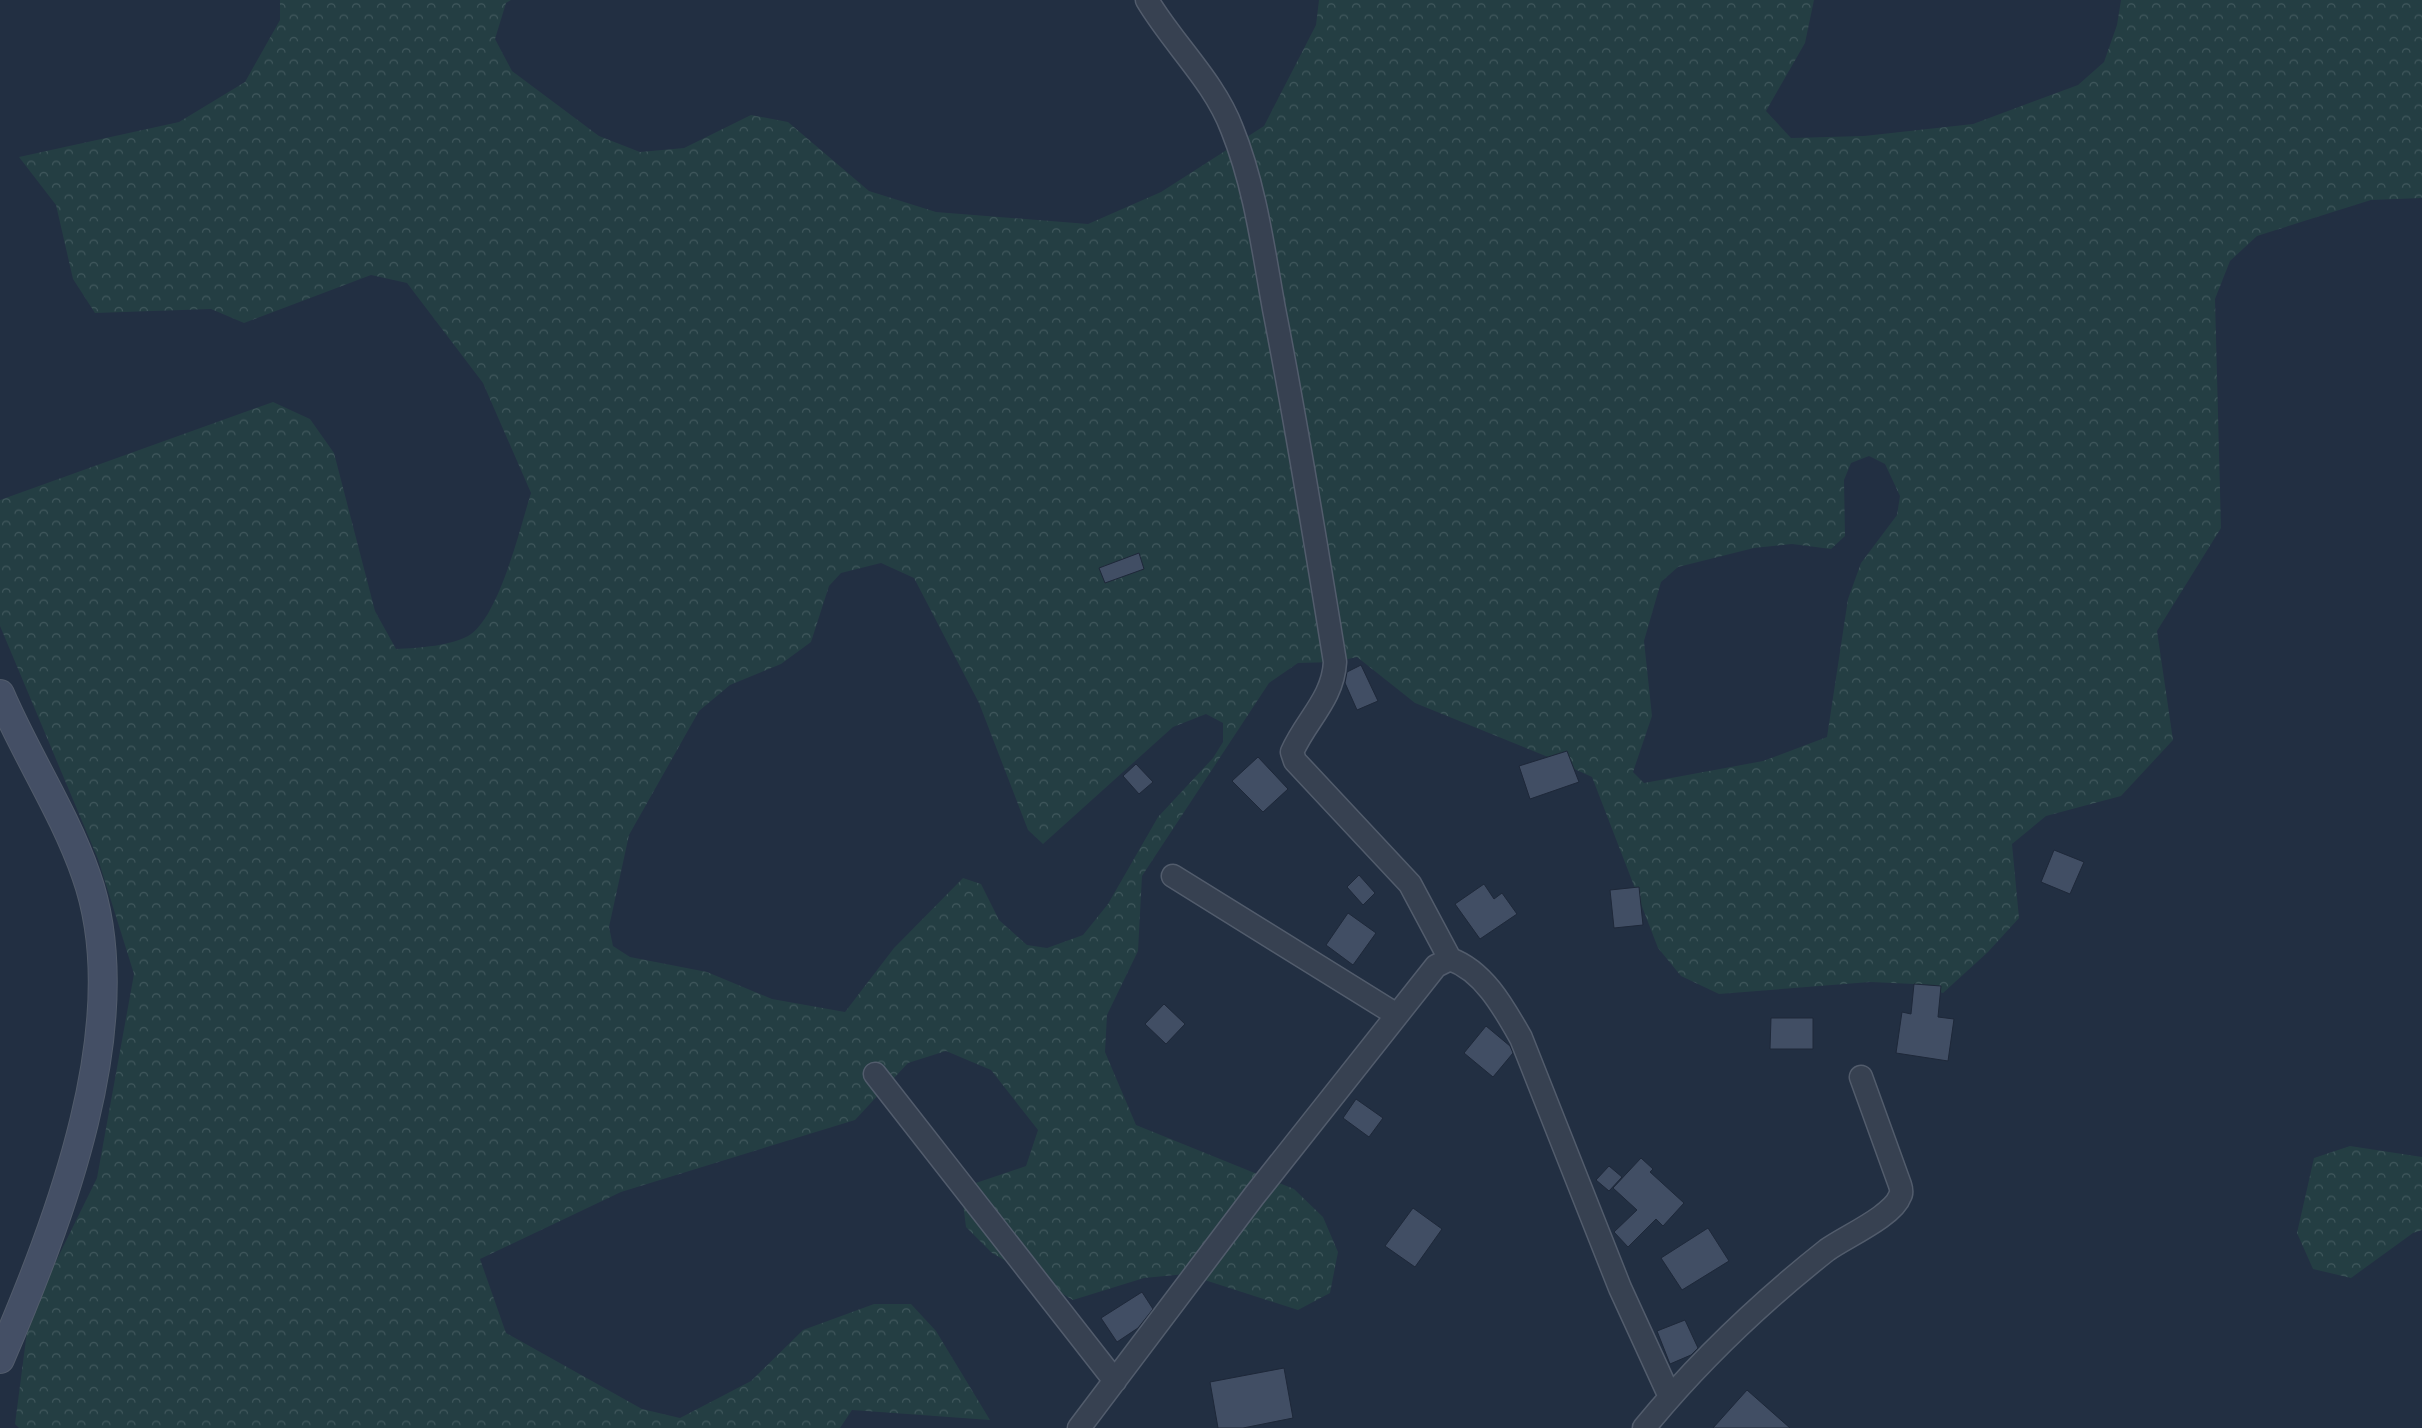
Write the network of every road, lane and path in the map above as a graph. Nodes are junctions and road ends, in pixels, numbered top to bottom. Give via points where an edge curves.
1 (1147, 0) edge
2 (1, 700) edge
3 (1173, 876) dead end
4 (1450, 959) junction
5 (1397, 1015) junction
6 (875, 1074) dead end
7 (1861, 1077) dead end
8 (0, 1359) edge
9 (1115, 1381) junction
10 (1670, 1397) junction
11 (1080, 1428) edge
12 (1644, 1428) edge

1 - 4 street via 1162,26 1214,94 1232,128 1251,186 1335,662 1334,678 1326,698 1292,752 1296,761 1410,884
2 - 8 street via 86,875 95,910 103,990 100,1041 91,1089 68,1175 35,1277
3 - 5 street
4 - 5 street via 1436,966
4 - 10 street via 1463,964 1501,1002 1521,1038 1620,1288
5 - 9 street via 1254,1196
6 - 9 street
7 - 10 street via 1900,1185 1901,1196 1884,1214 1828,1250 1719,1343
9 - 11 street
10 - 12 street

